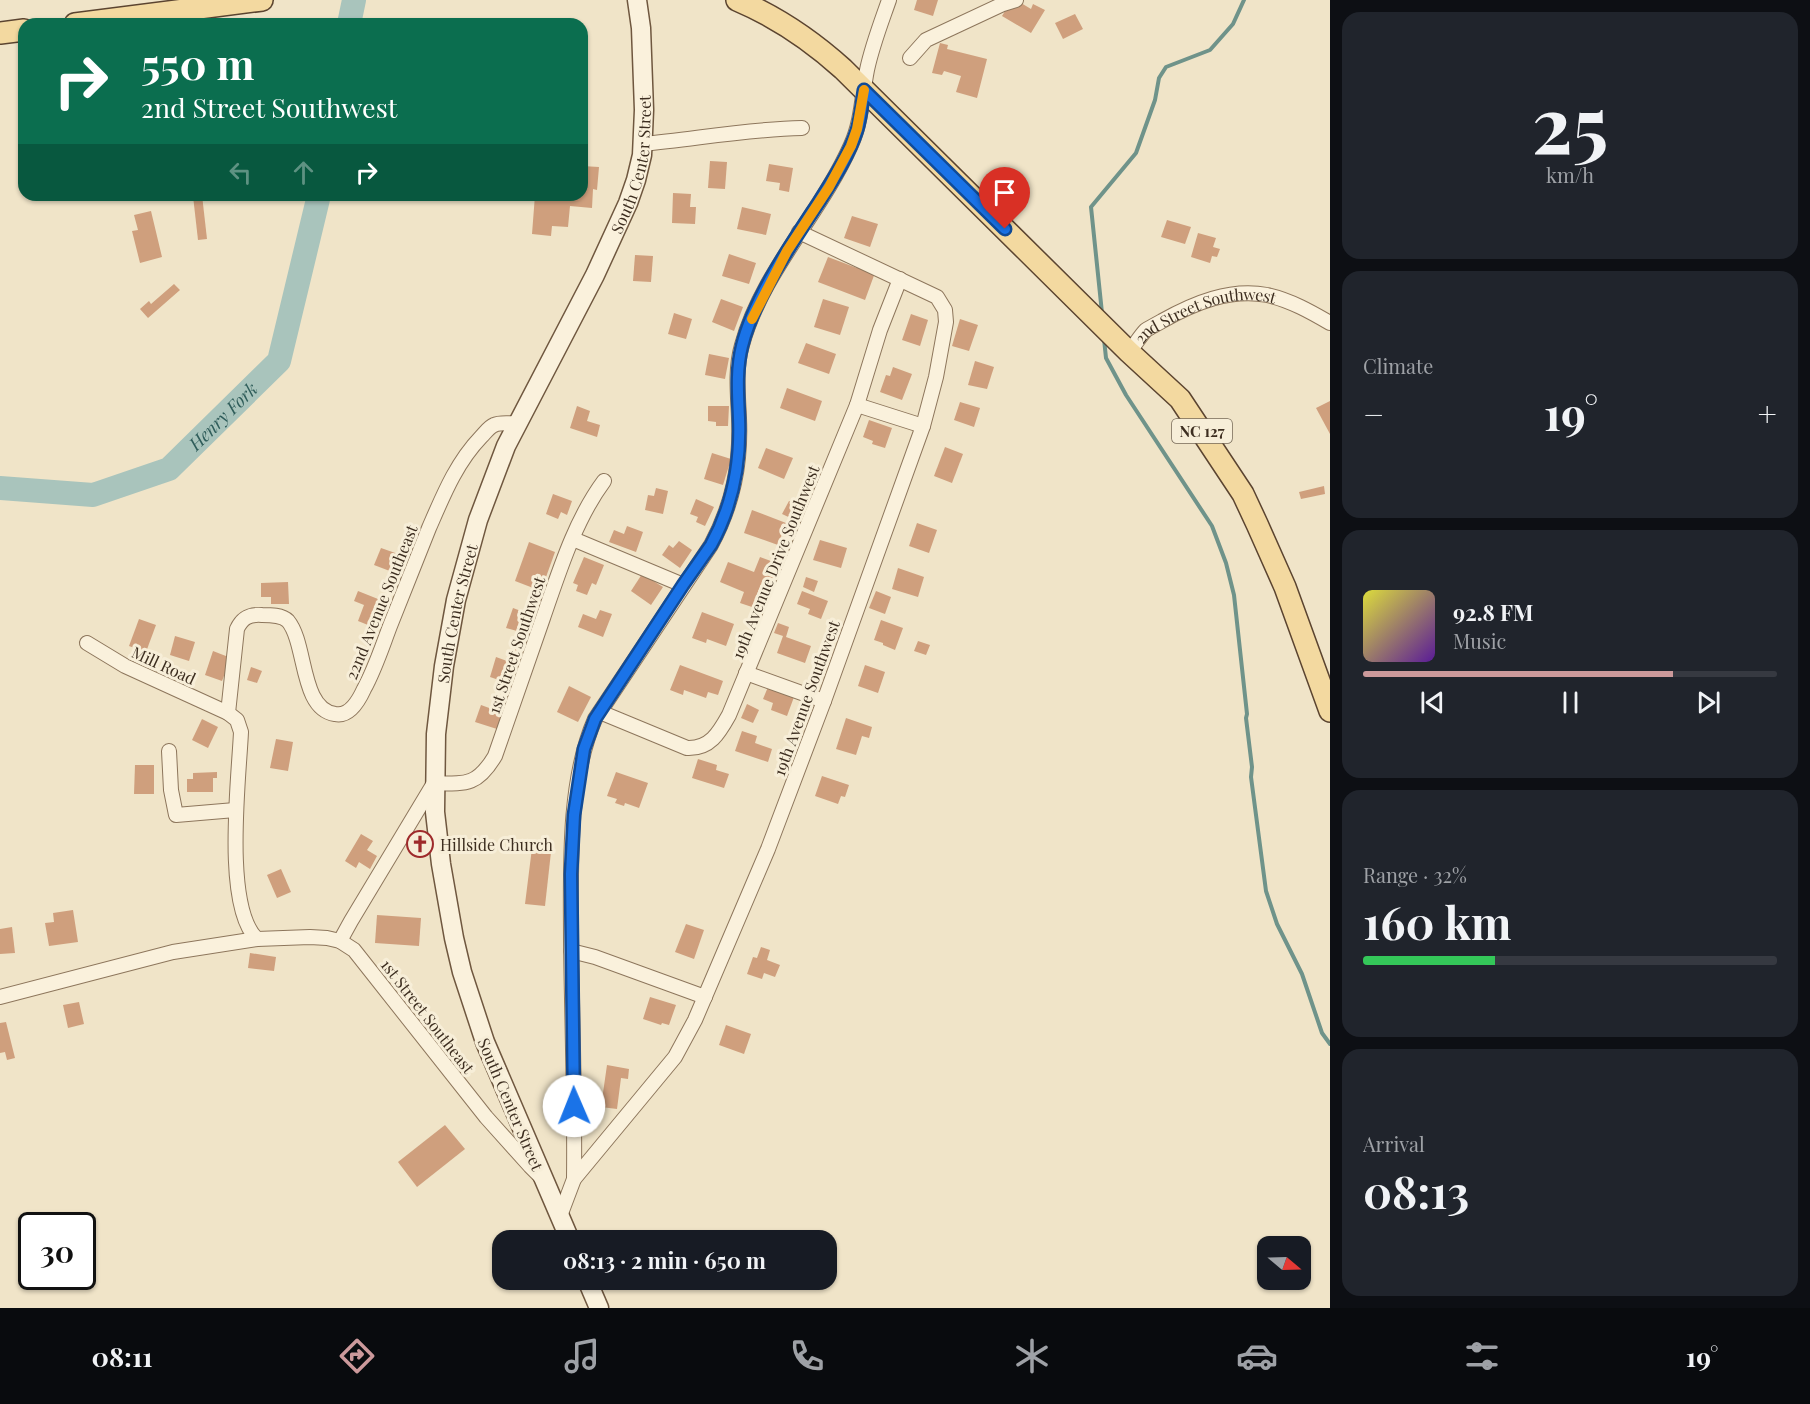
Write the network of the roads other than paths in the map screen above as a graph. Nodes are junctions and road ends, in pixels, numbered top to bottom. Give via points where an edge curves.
1 (262, 0) edge
2 (638, 0) edge
3 (737, 0) edge
4 (889, 0) edge
5 (1016, 0) edge
6 (122, 18) edge
7 (18, 31) edge
8 (0, 33) edge
9 (910, 58) dead end
10 (864, 90) junction
11 (802, 128) dead end
12 (643, 144) junction
13 (800, 232) junction
14 (900, 279) junction
15 (1330, 323) edge
16 (1129, 352) junction
17 (857, 405) junction
18 (516, 423) junction
19 (923, 426) junction
20 (604, 481) dead end
21 (573, 539) junction
22 (683, 585) junction
23 (87, 643) dead end
24 (746, 673) junction
25 (824, 701) junction
26 (1330, 711) edge
27 (600, 712) junction
28 (228, 713) junction
29 (169, 751) dead end
30 (434, 783) junction
31 (235, 810) junction
32 (257, 939) junction
33 (340, 941) junction
34 (571, 951) junction
35 (0, 996) edge
36 (705, 997) junction
37 (542, 1178) junction
38 (574, 1179) junction
39 (560, 1216) junction
40 (566, 1230) edge
41 (591, 1290) edge
42 (599, 1308) edge

1 - 6 main road
2 - 12 street, South Center Street
3 - 10 main road, 2nd Street Southwest / NC 127 via 813,43
4 - 10 street via 871,52
5 - 9 street via 926,40
7 - 8 main road
10 - 13 street via 851,146
10 - 16 main road, 2nd Street Southwest / NC 127
11 - 12 street
12 - 18 street, South Center Street via 636,180 612,240
13 - 14 street, 19th Avenue Southwest
13 - 22 street via 760,300 742,345 738,370 739,448 731,500 711,545
14 - 17 street, 19th Avenue Drive Southwest
14 - 19 street, 19th Avenue Southwest via 937,297 945,310 939,361
15 - 16 street, 2nd Street Southwest via 1270,296 1232,294 1176,314 1146,331
16 - 26 main road, NC 127 via 1180,399 1243,494 1285,587
17 - 19 street
17 - 24 street, 19th Avenue Drive Southwest
18 - 28 street, 22nd Avenue Southeast via 489,428 456,470 441,498 378,659 354,706 339,715 322,709 313,697 296,636 287,620 258,614 241,621 237,629
18 - 30 street, South Center Street via 478,520 456,600 439,699
19 - 25 street, 19th Avenue Southwest
20 - 21 street, 1st Street Southwest
21 - 22 street
21 - 30 street, 1st Street Southwest via 495,756 480,777 464,784
22 - 27 street
23 - 28 street, Mill Road via 125,666
24 - 25 street
24 - 27 street, 19th Avenue Drive Southwest via 720,732 697,748 687,748
25 - 36 street, 19th Avenue Southwest via 768,849
27 - 34 street via 584,749 574,815
28 - 31 street via 237,720 241,732
29 - 31 street via 176,815
30 - 33 street
30 - 37 street, South Center Street via 446,894 462,972 485,1042
31 - 32 street via 238,884 244,912
32 - 33 street via 310,937
32 - 35 street via 173,952
33 - 37 street, 1st Street Southeast via 354,950 486,1117
34 - 36 street
34 - 38 street
36 - 38 street, 19th Avenue Southwest via 675,1057
37 - 39 street, South Center Street
38 - 39 street, 19th Avenue Southwest
39 - 40 street, South Center Street
41 - 42 street

